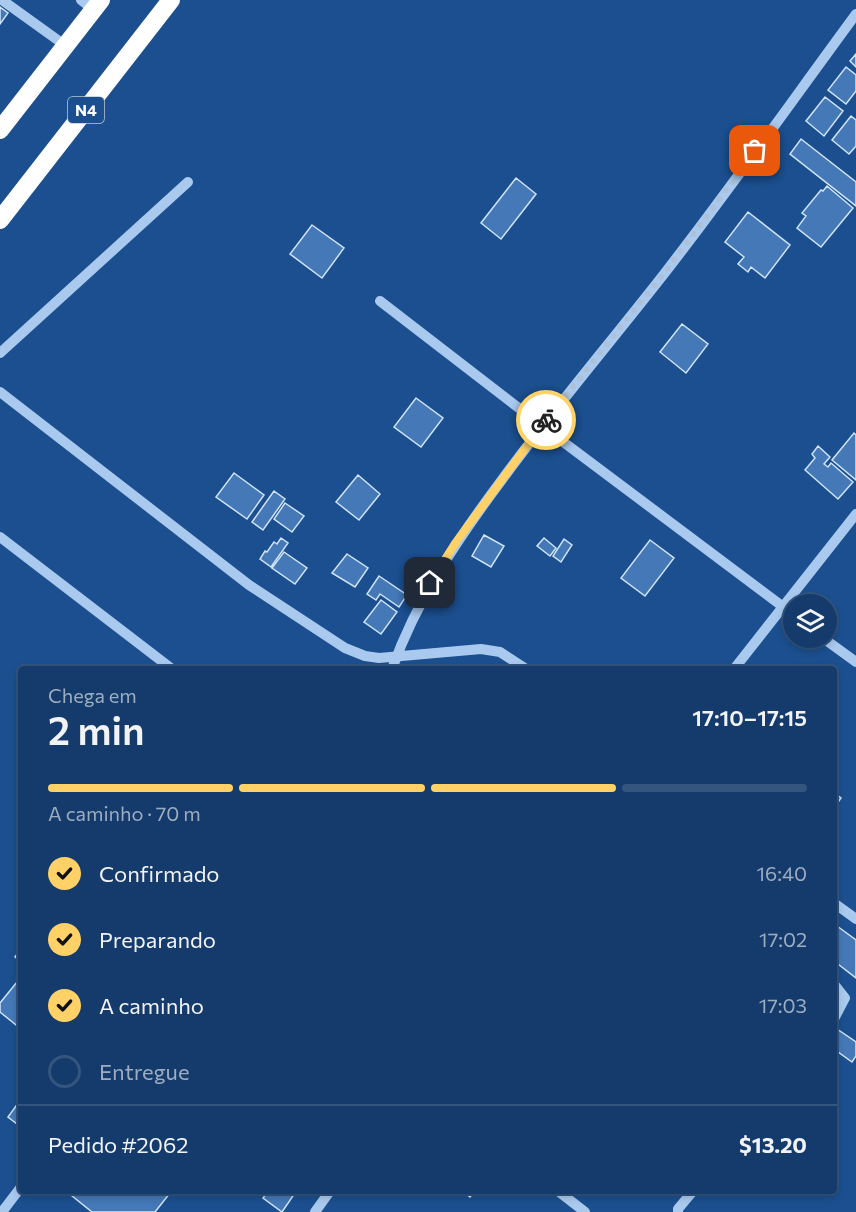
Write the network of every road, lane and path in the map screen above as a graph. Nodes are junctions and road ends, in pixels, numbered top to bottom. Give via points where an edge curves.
1 (2, 0) edge
2 (171, 0) edge
3 (92, 3) edge
4 (856, 14) edge
5 (66, 46) junction
6 (0, 130) edge
7 (188, 182) dead end
8 (0, 220) edge
9 (380, 301) dead end
10 (0, 353) edge
11 (0, 392) edge
12 (542, 426) junction
13 (856, 513) edge
14 (0, 537) edge
15 (792, 594) edge
16 (783, 606) joint
17 (837, 648) edge
18 (396, 657) junction
19 (856, 663) edge
20 (168, 666) edge
21 (393, 666) edge
22 (521, 666) edge
23 (736, 666) edge
24 (837, 905) edge
25 (856, 919) edge
26 (837, 988) edge
27 (837, 1013) edge
28 (18, 1191) edge
29 (328, 1194) edge
30 (562, 1194) edge
31 (690, 1194) edge
32 (2, 1212) edge
33 (315, 1212) edge
34 (585, 1212) edge
35 (678, 1212) edge

1 - 5 street
2 - 8 highway, N4
3 - 5 highway
4 - 12 street via 664,273
5 - 6 highway
7 - 10 street
9 - 12 street
11 - 18 street via 249,585 345,648 364,656
12 - 16 street
12 - 18 street via 430,583
13 - 15 street
14 - 20 street
16 - 23 street
17 - 19 street
18 - 21 street
18 - 22 street via 481,649 500,652
24 - 25 street
26 - 27 street via 845,998
28 - 32 street
29 - 33 street
30 - 34 street
31 - 35 street

